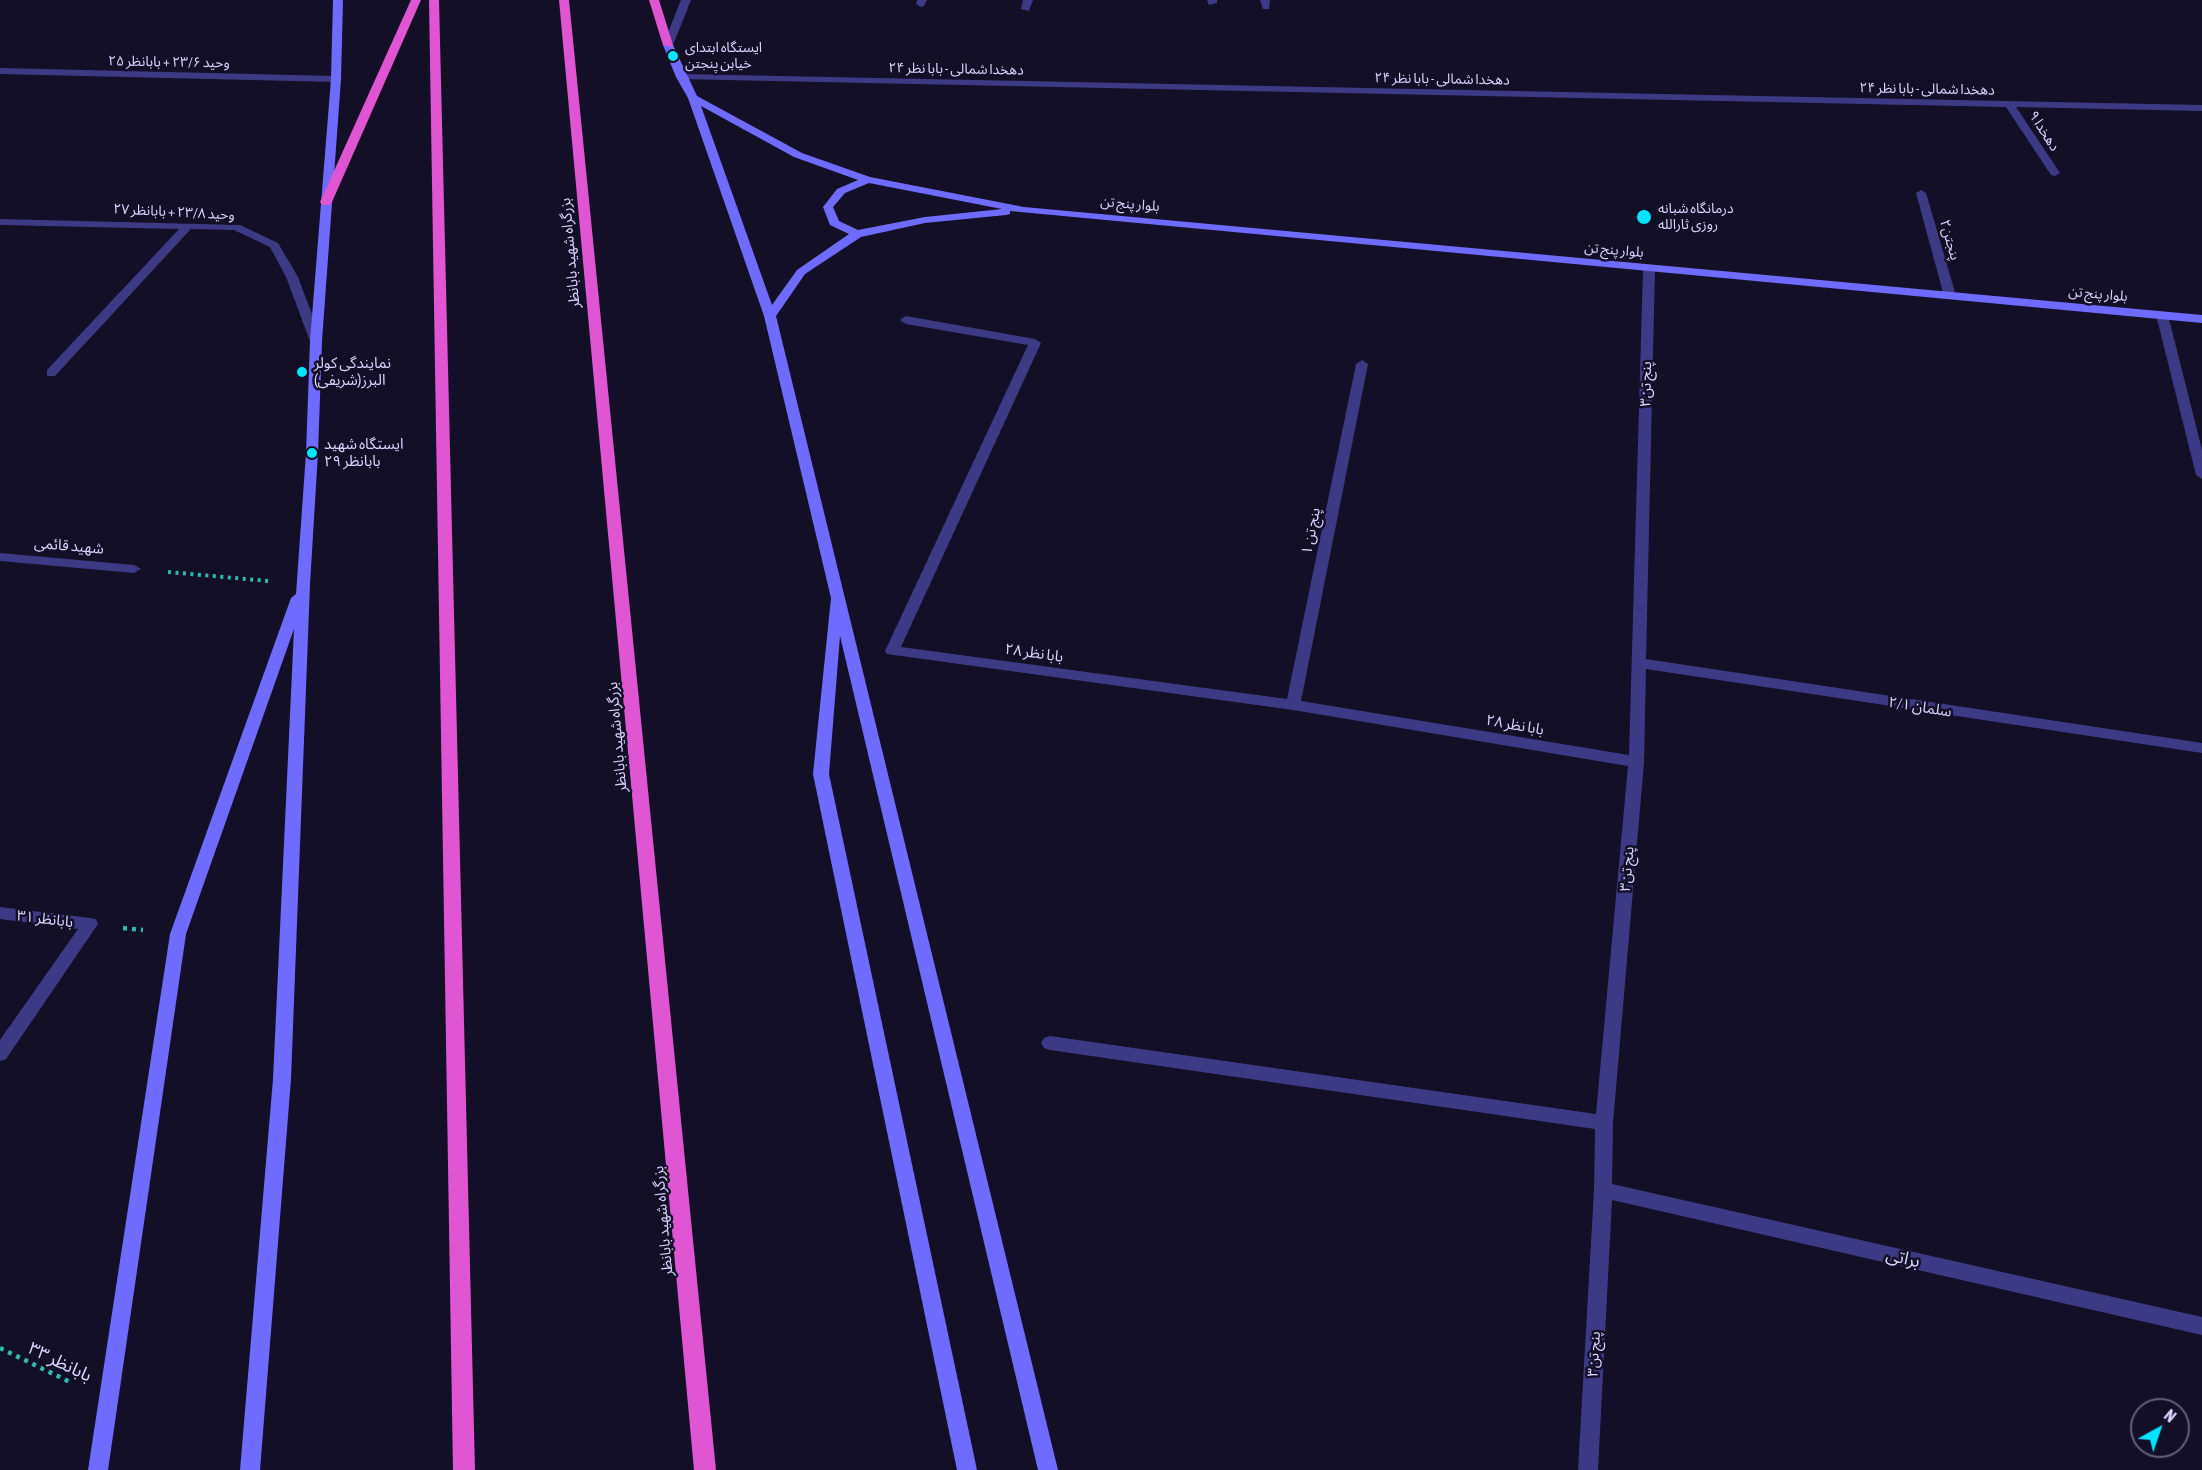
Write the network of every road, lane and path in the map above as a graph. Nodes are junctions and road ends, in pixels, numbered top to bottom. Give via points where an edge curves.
1 (338, 0) edge
2 (416, 0) edge
3 (434, 0) edge
4 (564, 0) edge
5 (654, 0) edge
6 (686, 0) edge
7 (668, 45) junction
8 (0, 71) edge
9 (681, 77) junction
10 (336, 79) junction
11 (693, 98) junction
12 (2010, 105) junction
13 (2202, 108) edge
14 (2055, 172) dead end
15 (868, 180) junction
16 (1921, 193) dead end
17 (326, 202) junction
18 (1023, 210) junction
19 (0, 222) edge
20 (189, 225) junction
21 (857, 234) junction
22 (1649, 268) junction
23 (1950, 296) junction
24 (2162, 315) junction
25 (770, 316) junction
26 (2202, 319) edge
27 (906, 320) dead end
28 (316, 341) junction
29 (1362, 364) dead end
30 (51, 373) dead end
31 (2202, 475) edge
32 (0, 557) edge
33 (134, 569) joint
34 (303, 584) junction
35 (837, 588) junction
36 (1639, 663) junction
37 (1293, 705) junction
38 (2202, 748) edge
39 (1636, 762) junction
40 (0, 913) edge
41 (90, 924) junction
42 (178, 934) junction
43 (1050, 1043) dead end
44 (0, 1054) edge
45 (1604, 1123) junction
46 (1603, 1190) junction
47 (2202, 1326) edge
48 (0, 1348) edge
49 (107, 1400) junction
50 (98, 1470) edge
51 (250, 1470) edge
52 (464, 1470) edge
53 (705, 1470) edge
54 (967, 1470) edge
55 (1048, 1470) edge
56 (1588, 1470) edge

1 - 10 main road
2 - 17 highway
3 - 52 highway
4 - 53 highway, بزرگراه شهید بابانظر
5 - 7 highway
6 - 7 street
7 - 9 main road
8 - 10 street, وحید ۲۳/۶ + بابانظر ۲۵
9 - 11 main road
9 - 12 street, دهخدا شمالی - بابا نظر ۲۴
10 - 17 main road
11 - 15 main road via 798,155
11 - 25 main road
12 - 13 street, دهخدا شمالی - بابا نظر ۲۴
12 - 14 street, دهخدا ۹
15 - 18 main road
15 - 21 main road via 841,191 828,207 834,223
16 - 23 street, پنجتن۲
17 - 28 main road
18 - 21 main road via 925,220
18 - 22 main road, بلوار پنج تن
19 - 20 street, وحید ۲۳/۸ + بابانظر ۲۷
20 - 28 street, وحید ۲۳/۸ + بابانظر ۲۷ via 236,227 274,245 292,277
20 - 30 street
21 - 25 main road via 801,272
22 - 23 main road, بلوار پنج تن
22 - 36 street, پنج تن۳
23 - 24 main road, بلوار پنج تن
24 - 26 main road, بلوار پنج تن
24 - 31 street
25 - 35 main road
27 - 37 street, بابا نظر ۲۸ via 1035,343 892,651
28 - 34 main road
29 - 37 street, پنج تن ۱
32 - 33 street, شهید قائمی
33 - 34 path
34 - 42 main road
34 - 51 main road via 282,1079
35 - 54 main road via 821,774
35 - 55 main road
36 - 38 street, سلمان ۲/۱
36 - 39 street, پنج تن۳
37 - 39 street, بابا نظر ۲۸
39 - 45 street, پنج تن۳
40 - 41 street, بابانظر ۳۱
41 - 42 path
41 - 44 street
42 - 49 main road
43 - 45 street
45 - 46 street, پنج تن۳
46 - 47 street, براتی
46 - 56 street, پنج تن۳
48 - 49 path, بابانظر ۳۳
49 - 50 main road

